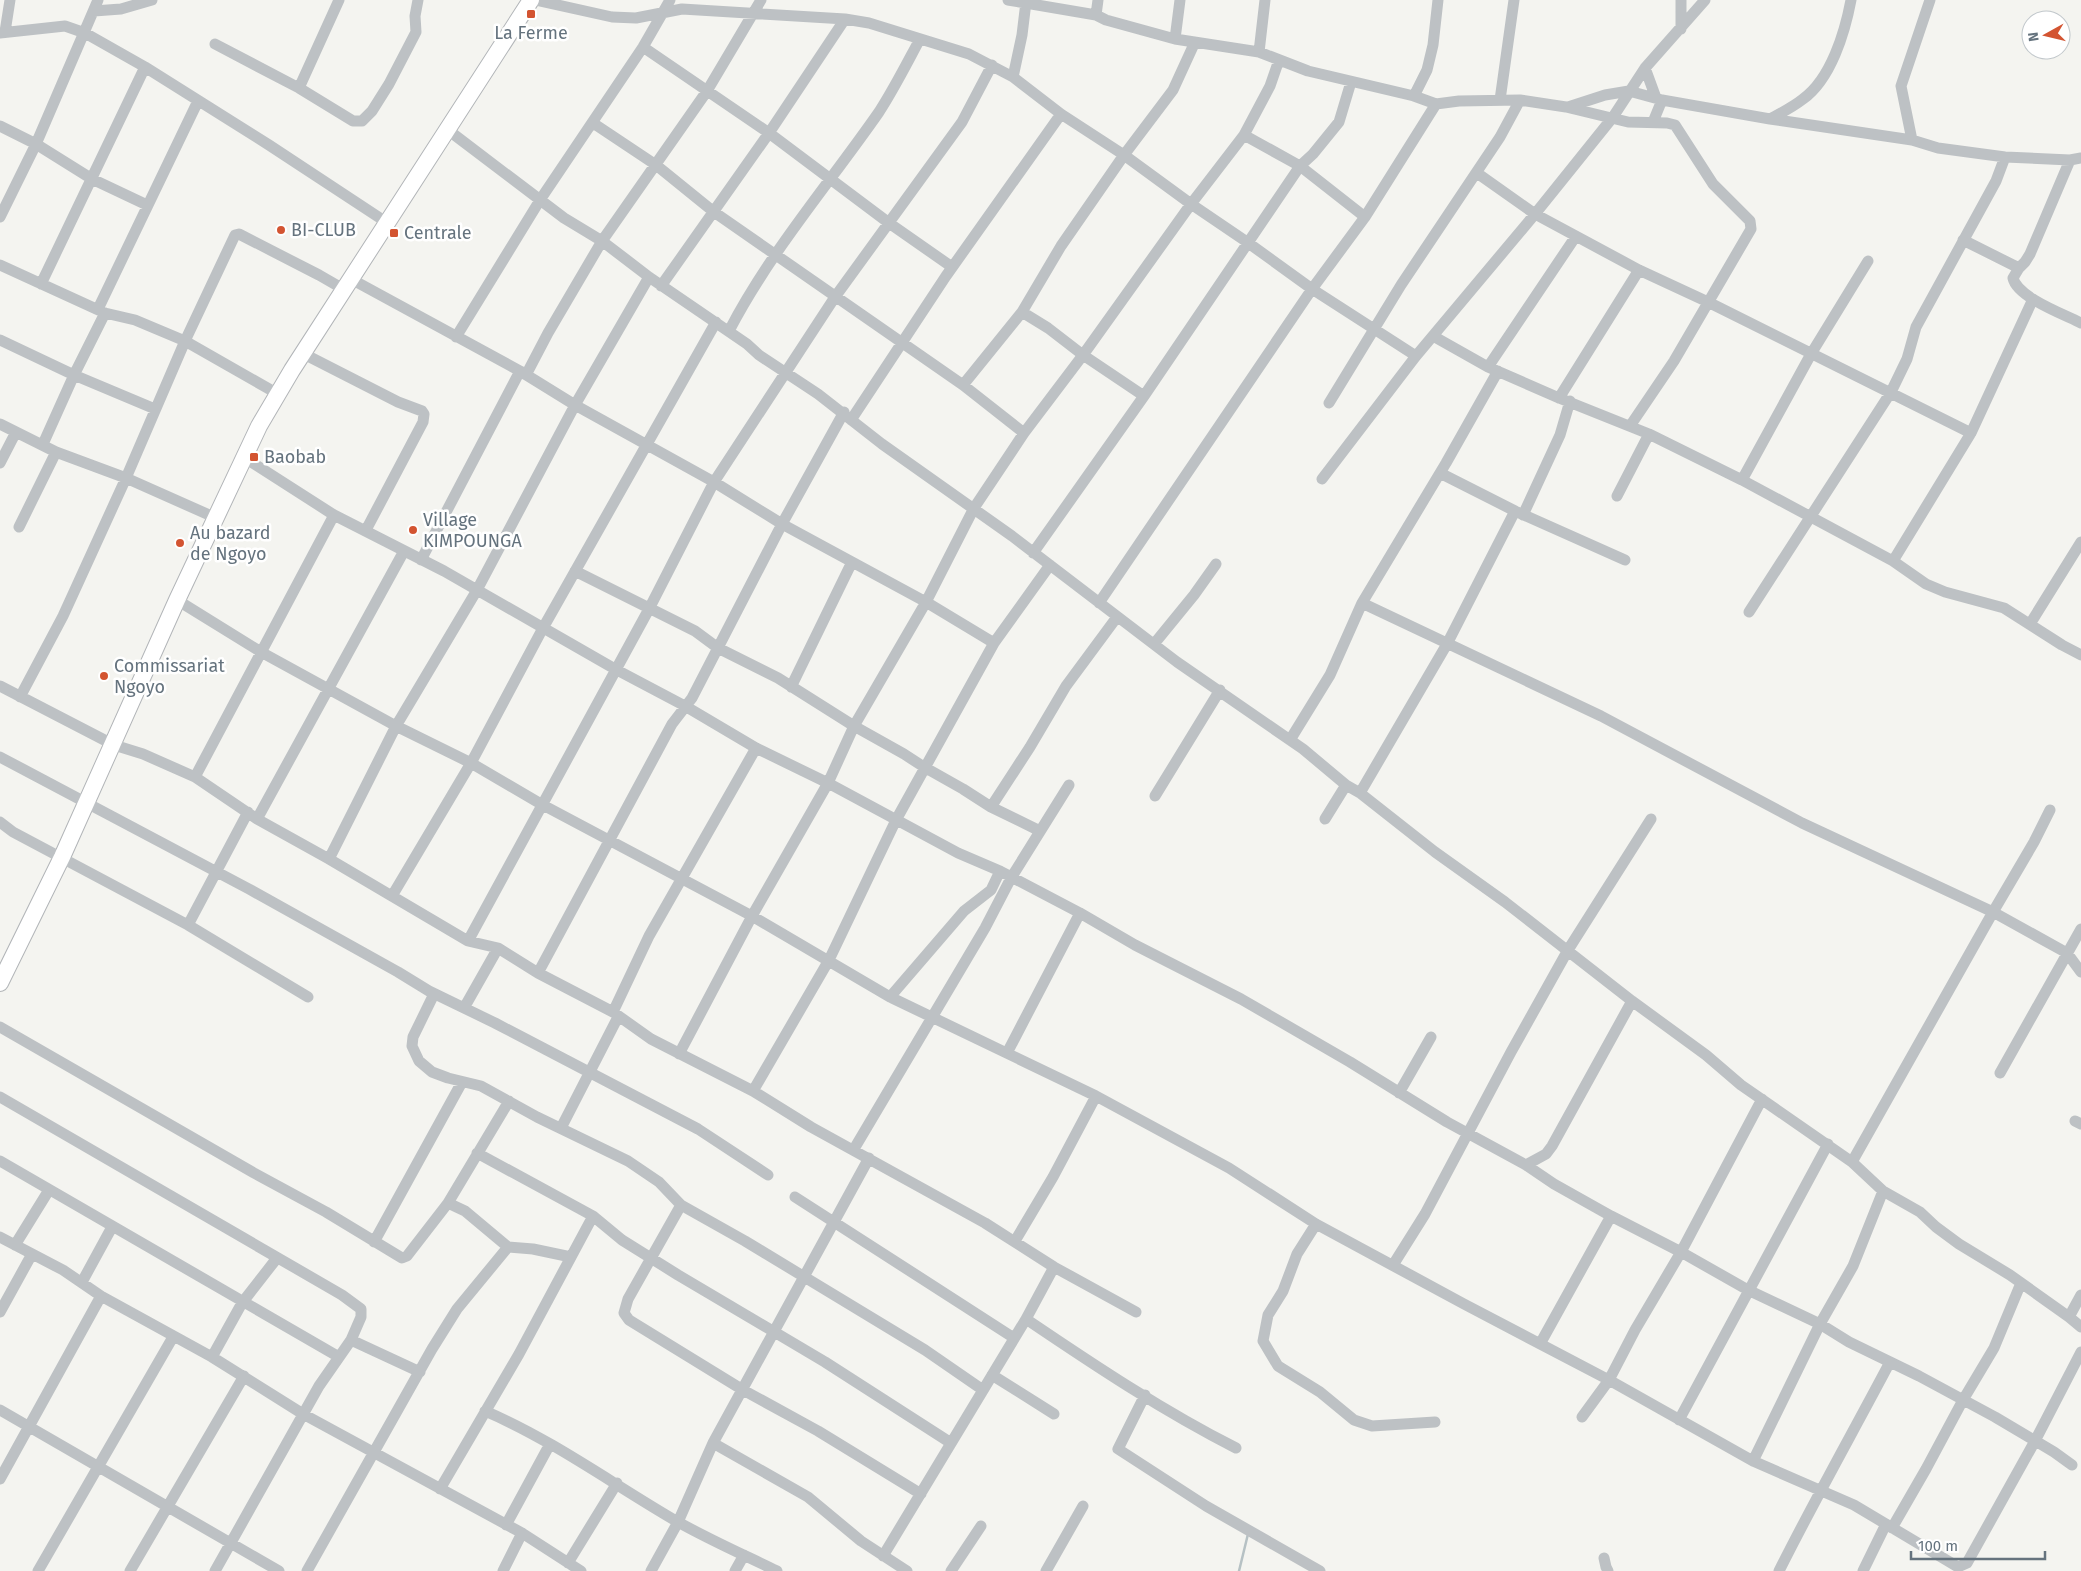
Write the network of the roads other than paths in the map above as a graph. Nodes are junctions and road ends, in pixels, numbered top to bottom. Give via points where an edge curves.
1 (10, 0) edge
2 (152, 0) edge
3 (339, 0) edge
4 (418, 0) edge
5 (531, 0) edge
6 (535, 0) edge
7 (670, 0) edge
8 (760, 0) edge
9 (1008, 0) edge
10 (1098, 0) edge
11 (1180, 0) edge
12 (1265, 0) edge
13 (1438, 0) edge
14 (1514, 0) edge
15 (1681, 0) edge
16 (1706, 0) edge
17 (1851, 0) edge
18 (1930, 0) edge
19 (1019, 1) edge
20 (96, 5) edge
21 (755, 12) junction
22 (662, 13) junction
23 (1096, 15) junction
24 (845, 19) junction
25 (1681, 29) junction
26 (2, 32) edge
27 (85, 33) junction
28 (920, 39) junction
29 (1175, 39) junction
30 (1195, 42) junction
31 (215, 44) dead end
32 (643, 48) junction
33 (1259, 52) junction
34 (1279, 60) junction
35 (992, 65) junction
36 (145, 67) junction
37 (1645, 68) junction
38 (1013, 77) junction
39 (1351, 82) junction
40 (299, 88) junction
41 (707, 91) junction
42 (1629, 91) junction
43 (1414, 96) junction
44 (1659, 99) junction
45 (1500, 100) junction
46 (1520, 100) junction
47 (198, 101) junction
48 (1436, 104) junction
49 (1566, 107) junction
50 (1061, 114) junction
51 (1613, 117) junction
52 (1770, 119) junction
53 (1653, 122) junction
54 (593, 123) junction
55 (0, 126) edge
56 (448, 130) junction
57 (769, 133) junction
58 (1244, 135) junction
59 (1912, 140) junction
60 (36, 144) junction
61 (1124, 155) junction
62 (2005, 157) junction
63 (2076, 159) edge
64 (656, 166) junction
65 (1300, 166) junction
66 (1477, 173) junction
67 (829, 178) junction
68 (92, 179) junction
69 (4, 195) edge
70 (540, 200) junction
71 (1191, 204) junction
72 (147, 205) junction
73 (714, 212) junction
74 (1535, 214) junction
75 (0, 217) edge
76 (1365, 217) junction
77 (386, 222) junction
78 (889, 223) junction
79 (1576, 236) junction
80 (1964, 240) junction
81 (602, 241) junction
82 (1247, 242) junction
83 (776, 254) junction
84 (1868, 261) dead end
85 (0, 265) edge
86 (952, 267) junction
87 (2019, 268) junction
88 (1639, 270) junction
89 (649, 277) junction
90 (40, 284) junction
91 (348, 285) junction
92 (661, 286) junction
93 (1312, 289) junction
94 (835, 297) junction
95 (2033, 299) junction
96 (1708, 302) junction
97 (101, 311) junction
98 (1022, 312) junction
99 (716, 322) junction
100 (2081, 323) edge
101 (1374, 327) junction
102 (729, 331) junction
103 (1433, 336) junction
104 (456, 337) junction
105 (0, 340) edge
106 (185, 341) junction
107 (903, 343) junction
108 (302, 354) junction
109 (1811, 354) junction
110 (1084, 355) junction
111 (1416, 356) junction
112 (1493, 369) junction
113 (523, 373) junction
114 (784, 373) junction
115 (74, 375) junction
116 (964, 385) junction
117 (1890, 392) junction
118 (278, 394) junction
119 (1144, 396) junction
120 (1564, 400) junction
121 (1329, 403) dead end
122 (575, 404) junction
123 (154, 409) junction
124 (847, 416) junction
125 (0, 424) edge
126 (1630, 426) junction
127 (16, 432) junction
128 (1024, 433) junction
129 (1971, 433) junction
130 (1649, 434) junction
131 (43, 444) junction
132 (646, 445) junction
133 (56, 452) junction
134 (245, 458) junction
135 (0, 463) edge
136 (1440, 473) junction
137 (126, 478) junction
138 (1322, 479) dead end
139 (1742, 480) junction
140 (714, 482) junction
141 (1617, 496) dead end
142 (974, 508) junction
143 (1519, 513) junction
144 (334, 515) junction
145 (216, 518) junction
146 (1811, 518) junction
147 (782, 524) junction
148 (19, 527) dead end
149 (366, 530) junction
150 (2081, 542) edge
151 (404, 551) junction
152 (1033, 553) junction
153 (421, 560) junction
154 (1626, 560) dead end
155 (1892, 561) junction
156 (852, 562) junction
157 (1216, 564) dead end
158 (1050, 565) junction
159 (575, 571) junction
160 (477, 590) junction
161 (177, 600) junction
162 (926, 602) junction
163 (1099, 603) junction
164 (1362, 603) junction
165 (648, 609) junction
166 (1749, 612) dead end
167 (1117, 617) junction
168 (2030, 624) junction
169 (543, 628) junction
170 (994, 643) junction
171 (1154, 644) junction
172 (1447, 644) junction
173 (718, 648) junction
174 (261, 652) junction
175 (2081, 655) edge
176 (614, 668) junction
177 (0, 686) edge
178 (791, 687) junction
179 (330, 689) junction
180 (1220, 690) junction
181 (20, 697) junction
182 (685, 706) junction
183 (396, 726) junction
184 (854, 726) junction
185 (1290, 740) junction
186 (114, 745) junction
187 (756, 748) junction
188 (0, 758) edge
189 (471, 763) junction
190 (924, 768) junction
191 (195, 777) junction
192 (828, 783) junction
193 (1069, 785) dead end
194 (1346, 785) junction
195 (1360, 793) junction
196 (1155, 796) dead end
197 (87, 802) junction
198 (541, 804) junction
199 (991, 806) junction
200 (2050, 810) dead end
201 (252, 816) junction
202 (1325, 819) dead end
203 (1651, 819) dead end
204 (896, 820) junction
205 (0, 822) edge
206 (1040, 831) junction
207 (610, 842) junction
208 (62, 857) junction
209 (329, 859) junction
210 (215, 871) junction
211 (1000, 872) junction
212 (680, 878) junction
213 (1011, 878) junction
214 (392, 896) junction
215 (1993, 912) junction
216 (1080, 913) junction
217 (752, 916) junction
218 (188, 925) junction
219 (2081, 929) edge
220 (468, 941) junction
221 (498, 948) junction
222 (1568, 950) junction
223 (2067, 953) junction
224 (828, 960) junction
225 (2081, 972) edge
226 (538, 973) junction
227 (0, 983) edge
228 (434, 994) junction
229 (308, 997) dead end
230 (890, 997) junction
231 (1632, 1001) junction
232 (464, 1008) junction
233 (616, 1014) junction
234 (933, 1017) junction
235 (0, 1027) edge
236 (1431, 1037) dead end
237 (1006, 1053) junction
238 (679, 1054) junction
239 (2000, 1072) dead end
240 (590, 1073) junction
241 (462, 1082) junction
242 (754, 1092) junction
243 (1399, 1093) junction
244 (1096, 1096) junction
245 (0, 1097) edge
246 (1762, 1099) junction
247 (508, 1101) junction
248 (562, 1128) junction
249 (1468, 1133) junction
250 (1828, 1144) junction
251 (854, 1149) junction
252 (477, 1152) junction
253 (868, 1158) junction
254 (0, 1161) edge
255 (1852, 1162) junction
256 (1526, 1165) junction
257 (768, 1175) dead end
258 (49, 1190) junction
259 (1883, 1191) junction
260 (795, 1197) dead end
261 (448, 1202) junction
262 (681, 1205) junction
263 (593, 1216) junction
264 (1611, 1216) junction
265 (834, 1224) junction
266 (1316, 1224) junction
267 (112, 1227) junction
268 (0, 1237) edge
269 (1015, 1241) junction
270 (374, 1242) junction
271 (15, 1245) junction
272 (508, 1247) junction
273 (1681, 1252) junction
274 (32, 1254) junction
275 (570, 1257) junction
276 (650, 1257) junction
277 (277, 1258) junction
278 (1393, 1265) junction
279 (1054, 1267) junction
280 (804, 1276) junction
281 (82, 1282) junction
282 (2021, 1283) junction
283 (1748, 1290) junction
284 (2081, 1295) edge
285 (101, 1296) junction
286 (242, 1303) junction
287 (0, 1312) edge
288 (1136, 1312) dead end
289 (2069, 1317) junction
290 (1026, 1319) junction
291 (1820, 1324) junction
292 (2081, 1327) edge
293 (774, 1333) junction
294 (173, 1337) junction
295 (1014, 1338) junction
296 (351, 1340) junction
297 (1540, 1344) junction
298 (2081, 1352) edge
299 (212, 1357) junction
300 (339, 1357) junction
301 (1890, 1362) junction
302 (420, 1372) junction
303 (992, 1375) junction
304 (244, 1376) junction
305 (1609, 1380) junction
306 (743, 1390) junction
307 (983, 1390) junction
308 (1145, 1395) junction
309 (1963, 1400) junction
310 (0, 1410) edge
311 (485, 1410) junction
312 (303, 1414) junction
313 (1054, 1414) dead end
314 (1582, 1417) dead end
315 (1679, 1420) junction
316 (1435, 1422) dead end
317 (30, 1427) junction
318 (2035, 1441) junction
319 (713, 1442) junction
320 (952, 1443) junction
321 (550, 1444) junction
322 (1236, 1448) dead end
323 (372, 1452) junction
324 (1753, 1461) junction
325 (2072, 1465) dead end
326 (98, 1467) junction
327 (0, 1479) edge
328 (617, 1483) junction
329 (440, 1489) junction
330 (1820, 1490) junction
331 (921, 1494) junction
332 (1083, 1506) dead end
333 (168, 1507) junction
334 (678, 1522) junction
335 (506, 1525) junction
336 (981, 1526) dead end
337 (1889, 1526) junction
338 (522, 1533) junction
339 (229, 1543) junction
340 (744, 1554) junction
341 (883, 1556) junction
342 (1604, 1558) dead end
343 (568, 1563) junction
344 (38, 1571) edge
345 (130, 1571) edge
346 (215, 1571) edge
347 (279, 1571) edge
348 (307, 1571) edge
349 (504, 1571) edge
350 (581, 1571) edge
351 (651, 1571) edge
352 (735, 1571) edge
353 (777, 1571) edge
354 (907, 1571) edge
355 (951, 1571) edge
356 (1046, 1571) edge
357 (1320, 1571) edge
358 (1608, 1571) edge
359 (1779, 1571) edge
360 (1863, 1571) edge

1 - 26 street
2 - 20 street via 120,9
3 - 40 street
4 - 40 street via 416,32 390,84 362,120 353,121
5 - 56 highway
6 - 22 street via 612,17 636,18
7 - 22 street
8 - 21 street
9 - 19 street
10 - 23 street
11 - 29 street
12 - 33 street
13 - 43 street via 1428,70
14 - 45 street
15 - 25 street
16 - 25 street
17 - 52 street via 1827,73 1805,98
18 - 59 street via 1901,86
19 - 23 street
19 - 38 street via 1023,29
20 - 27 street
21 - 22 street via 682,8
21 - 24 street
21 - 41 street
22 - 32 street
23 - 29 street
24 - 28 street via 870,23
24 - 57 street
25 - 37 street
26 - 27 street via 65,26
27 - 36 street
27 - 60 street
28 - 35 street via 969,54
28 - 67 street via 880,110
29 - 30 street
30 - 33 street
30 - 61 street via 1173,90
31 - 40 street
32 - 41 street
32 - 54 street
33 - 34 street
34 - 39 street via 1308,72
34 - 58 street via 1270,86
35 - 38 street
35 - 78 street via 962,122
36 - 47 street
36 - 68 street
37 - 42 street
37 - 44 street
38 - 50 street
39 - 43 street
39 - 65 street via 1339,122
41 - 57 street
41 - 64 street
42 - 44 street
42 - 49 street
42 - 51 street
43 - 48 street
44 - 52 street
44 - 53 street
45 - 46 street
45 - 48 street via 1459,100
46 - 49 street
46 - 66 street
47 - 72 street
47 - 77 street
48 - 76 street
49 - 51 street
50 - 61 street
50 - 86 street
51 - 53 street via 1628,122
51 - 74 street
52 - 59 street
53 - 96 street via 1675,125 1706,175 1751,224
54 - 64 street
54 - 70 street
55 - 60 street
56 - 70 street
56 - 77 highway
57 - 67 street
57 - 73 street
58 - 65 street
58 - 71 street
59 - 62 street via 1938,148
60 - 68 street
60 - 69 street
61 - 71 street
61 - 98 street via 1060,246
62 - 63 street
62 - 80 street via 1996,181
63 - 87 street via 2030,254
64 - 73 street
64 - 81 street
65 - 76 street
65 - 82 street
66 - 74 street
66 - 101 street
67 - 78 street
67 - 83 street
68 - 72 street
68 - 90 street
69 - 75 street
70 - 81 street
70 - 104 street
71 - 82 street
71 - 110 street
72 - 97 street
73 - 83 street
73 - 92 street
74 - 79 street
74 - 103 street
76 - 93 street
77 - 91 highway
78 - 86 street
78 - 94 street
79 - 88 street
79 - 112 street
80 - 87 street
80 - 117 street via 1916,327 1907,358
81 - 89 street
81 - 113 street
82 - 93 street
82 - 119 street
83 - 94 street
83 - 102 street
84 - 109 street
85 - 90 street
86 - 107 street
87 - 95 street via 2013,278 2014,283
88 - 96 street
88 - 120 street
89 - 92 street
89 - 122 street
90 - 97 street
91 - 104 street
91 - 106 street via 236,234
91 - 108 highway
92 - 99 street
93 - 101 street
93 - 163 street
94 - 107 street
94 - 114 street
95 - 100 street
95 - 129 street
96 - 109 street
96 - 126 street via 1674,361
97 - 106 street via 136,320
97 - 115 street
98 - 110 street
98 - 116 street
99 - 102 street
99 - 132 street
101 - 111 street
101 - 121 street
102 - 114 street
103 - 111 street
103 - 112 street
104 - 113 street
105 - 115 street
106 - 118 street
106 - 123 street
107 - 116 street
107 - 124 street
108 - 118 highway
108 - 149 street via 424,414 424,422
109 - 117 street
109 - 139 street
110 - 119 street
110 - 128 street
111 - 138 street
112 - 120 street
112 - 136 street
113 - 122 street
113 - 153 street
114 - 124 street
114 - 140 street
115 - 123 street
115 - 131 street
116 - 128 street
117 - 129 street
117 - 146 street
118 - 134 highway
119 - 152 street
120 - 126 street
120 - 143 street via 1560,435
122 - 132 street
122 - 160 street
123 - 137 street
124 - 142 street
124 - 147 street
125 - 127 street
126 - 130 street
127 - 131 street
127 - 135 street
128 - 142 street
129 - 155 street
130 - 139 street
130 - 141 street
131 - 133 street
132 - 140 street
132 - 159 street
133 - 137 street
133 - 148 street
134 - 144 street
134 - 145 highway
136 - 143 street
136 - 164 street
137 - 145 street
137 - 181 street via 63,616
139 - 146 street
140 - 147 street
140 - 165 street
142 - 152 street
142 - 162 street
143 - 154 street
143 - 172 street
144 - 149 street
144 - 174 street
145 - 161 highway
146 - 155 street
146 - 166 street
147 - 156 street
147 - 173 street
149 - 151 street
150 - 168 street
151 - 153 street
151 - 179 street
152 - 158 street
153 - 160 street
155 - 168 street via 1926,584 2004,608
156 - 162 street
156 - 178 street
157 - 171 street
158 - 163 street
158 - 170 street
159 - 165 street
159 - 169 street
160 - 169 street
160 - 183 street
161 - 174 street
161 - 186 highway
162 - 170 street
162 - 184 street
163 - 167 street
164 - 172 street
164 - 185 street via 1334,668
165 - 173 street via 695,631
165 - 176 street
167 - 171 street
167 - 199 street via 1066,686
168 - 175 street
169 - 176 street
169 - 189 street
170 - 190 street
171 - 180 street
172 - 195 street
172 - 215 street via 1601,716 1802,823
173 - 178 street
173 - 182 street
174 - 179 street
174 - 191 street
176 - 182 street
176 - 198 street
177 - 181 street
178 - 184 street
179 - 183 street
179 - 201 street
180 - 185 street
180 - 196 street
181 - 186 street
182 - 187 street
182 - 207 street via 672,724
183 - 189 street
183 - 209 street
184 - 190 street
184 - 192 street
185 - 194 street
186 - 191 street
186 - 197 highway
187 - 192 street
187 - 212 street
188 - 197 street
189 - 198 street
189 - 214 street
190 - 199 street
190 - 204 street
191 - 201 street
192 - 204 street
192 - 217 street
193 - 206 street
194 - 195 street
194 - 202 street
195 - 222 street
197 - 208 highway
197 - 210 street
198 - 207 street
198 - 220 street
199 - 206 street
200 - 215 street
201 - 209 street
201 - 210 street
203 - 222 street
204 - 211 street
204 - 224 street
205 - 208 street
206 - 213 street
207 - 212 street
207 - 226 street
208 - 218 street
208 - 227 highway
209 - 214 street
210 - 218 street
210 - 228 street
211 - 213 street
211 - 230 street via 991,890 964,911
212 - 217 street
212 - 233 street via 649,936
213 - 216 street
213 - 234 street via 986,928
214 - 220 street
215 - 223 street
215 - 255 street
216 - 237 street
216 - 243 street via 1284,1022
217 - 224 street
217 - 238 street
218 - 229 street
219 - 223 street
220 - 221 street
221 - 226 street
221 - 232 street
222 - 231 street
222 - 249 street
223 - 225 street
223 - 239 street
224 - 230 street
224 - 242 street
226 - 233 street
228 - 232 street
228 - 241 street via 413,1038 414,1053 432,1072
230 - 234 street
231 - 246 street
231 - 256 street via 1552,1146 1546,1154
232 - 240 street
233 - 238 street
233 - 240 street
234 - 237 street
234 - 251 street
235 - 270 street
236 - 243 street
237 - 244 street
238 - 242 street
240 - 248 street
240 - 257 street via 698,1129
241 - 247 street via 480,1086
241 - 270 street
242 - 251 street
243 - 249 street
244 - 266 street via 1229,1168
244 - 269 street
245 - 277 street
246 - 250 street
246 - 273 street
247 - 248 street
247 - 252 street
248 - 262 street via 628,1161 660,1182
249 - 256 street
249 - 278 street via 1426,1214
250 - 255 street
250 - 283 street
251 - 253 street
252 - 261 street
252 - 263 street
253 - 265 street
253 - 269 street
254 - 258 street
255 - 259 street
256 - 264 street
258 - 267 street
258 - 271 street
259 - 282 street via 1920,1212 1959,1244
259 - 291 street via 1853,1266
260 - 265 street
261 - 270 street via 405,1258
261 - 272 street via 465,1211
262 - 276 street
262 - 280 street
263 - 275 street
263 - 276 street via 622,1240
264 - 273 street
264 - 297 street
265 - 280 street
265 - 295 street
266 - 278 street
266 - 316 street via 1297,1254 1284,1291 1268,1315 1263,1341 1278,1366 1320,1392 1354,1420 1372,1426
267 - 281 street
267 - 286 street
268 - 271 street
269 - 279 street
271 - 274 street
272 - 275 street
272 - 302 street via 457,1308
273 - 283 street
273 - 305 street
274 - 281 street
274 - 287 street
275 - 311 street via 519,1354
276 - 293 street
276 - 306 street via 624,1313 629,1320
277 - 286 street
277 - 296 street via 358,1306 362,1311 361,1317
278 - 297 street
279 - 288 street
279 - 290 street
280 - 293 street
280 - 307 street via 925,1350
281 - 285 street
282 - 289 street
282 - 309 street via 1994,1348
283 - 291 street
283 - 315 street
284 - 289 street
285 - 294 street
285 - 317 street
286 - 299 street
286 - 300 street
289 - 292 street
290 - 295 street
290 - 308 street
291 - 301 street
291 - 324 street
293 - 306 street
293 - 320 street
294 - 299 street
294 - 326 street
295 - 303 street
296 - 300 street
296 - 302 street
297 - 305 street
298 - 318 street
299 - 304 street
300 - 312 street
301 - 309 street
301 - 330 street
302 - 323 street
303 - 307 street
303 - 313 street
304 - 312 street
304 - 333 street
305 - 314 street
305 - 315 street
306 - 319 street
306 - 331 street
307 - 320 street
308 - 322 street
308 - 357 street via 1118,1449 1206,1506
309 - 318 street
309 - 337 street via 1926,1469
310 - 317 street
311 - 321 street
311 - 329 street
312 - 323 street
312 - 339 street
315 - 324 street
317 - 326 street
317 - 327 street
318 - 325 street
318 - 337 street via 1967,1563 1962,1566 1958,1567
319 - 334 street
319 - 341 street via 808,1497 861,1542
320 - 331 street
321 - 328 street
321 - 335 street
323 - 329 street
323 - 348 street
324 - 330 street
326 - 333 street
326 - 344 street
328 - 334 street
328 - 343 street
329 - 335 street
330 - 337 street
330 - 359 street
331 - 341 street
332 - 356 street
333 - 339 street
333 - 345 street
334 - 340 street
334 - 351 street
335 - 338 street
336 - 355 street
337 - 360 street
338 - 343 street
338 - 349 street
339 - 346 street
339 - 347 street
340 - 352 street
340 - 353 street
341 - 354 street
342 - 358 street
343 - 350 street

